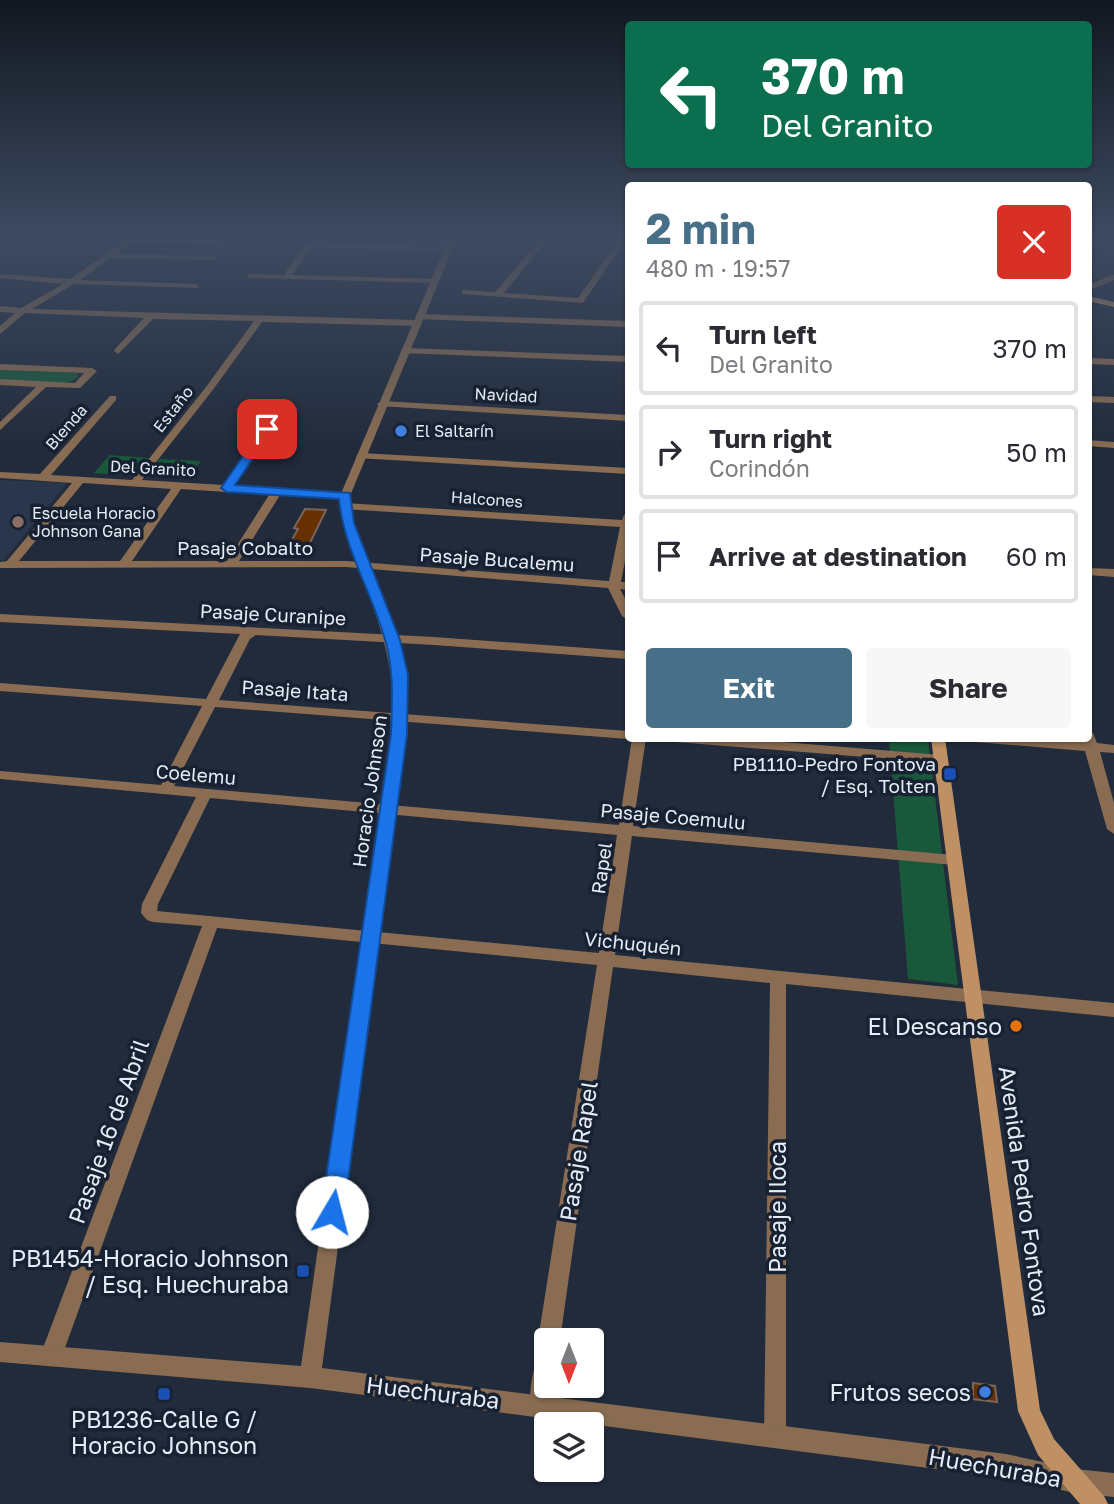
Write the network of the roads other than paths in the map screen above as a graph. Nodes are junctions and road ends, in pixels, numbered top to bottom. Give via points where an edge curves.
1 (27, 308) edge
2 (423, 308) edge
3 (0, 309) edge
4 (22, 311) junction
5 (151, 316) junction
6 (260, 319) junction
7 (418, 320) junction
8 (625, 324) edge
9 (0, 331) edge
10 (118, 351) dead end
11 (405, 351) junction
12 (625, 359) edge
13 (1092, 361) edge
14 (1114, 362) edge
15 (0, 367) edge
16 (0, 382) edge
17 (43, 385) junction
18 (113, 398) dead end
19 (1092, 399) edge
20 (1114, 400) edge
21 (382, 404) junction
22 (280, 409) dead end
23 (625, 418) edge
24 (0, 427) edge
25 (1092, 444) edge
26 (1113, 447) edge
27 (360, 456) junction
28 (625, 471) edge
29 (0, 475) edge
30 (43, 477) junction
31 (81, 480) junction
32 (135, 483) junction
33 (179, 485) junction
34 (227, 488) junction
35 (277, 491) junction
36 (345, 501) junction
37 (625, 521) edge
38 (625, 534) edge
39 (231, 564) junction
40 (5, 565) edge
41 (123, 565) junction
42 (364, 565) junction
43 (1092, 571) edge
44 (1114, 573) edge
45 (614, 584) junction
46 (625, 586) edge
47 (625, 611) edge
48 (0, 618) edge
49 (251, 632) junction
50 (392, 640) junction
51 (625, 655) edge
52 (0, 687) edge
53 (211, 703) junction
54 (401, 717) junction
55 (625, 735) edge
56 (638, 742) edge
57 (723, 742) edge
58 (939, 742) edge
59 (1090, 742) edge
60 (1114, 749) edge
61 (941, 760) junction
62 (0, 775) edge
63 (165, 790) junction
64 (205, 794) junction
65 (388, 811) junction
66 (1114, 829) edge
67 (625, 832) junction
68 (954, 860) junction
69 (211, 923) junction
70 (370, 938) junction
71 (607, 961) junction
72 (778, 978) junction
73 (972, 997) junction
74 (1114, 1010) edge
75 (551, 1328) edge
76 (0, 1352) edge
77 (51, 1356) junction
78 (310, 1377) junction
79 (542, 1398) edge
80 (541, 1405) junction
81 (775, 1435) junction
82 (1075, 1481) junction
83 (1114, 1485) edge
84 (1096, 1504) edge

1 - 4 street
2 - 7 street
3 - 4 street
4 - 5 street
4 - 9 street
5 - 6 street
5 - 10 street
6 - 7 street
6 - 32 street, Estaño
7 - 8 street
7 - 11 street
11 - 12 street
11 - 21 street
13 - 14 street
15 - 17 street via 92,371 77,386
16 - 17 street
17 - 24 street
18 - 30 street, Blenda
19 - 20 street
21 - 23 street, Navidad
21 - 27 street
22 - 34 street
25 - 26 street
27 - 28 street
27 - 36 street
29 - 30 street, Del Granito
30 - 31 street, Del Granito
31 - 32 street, Del Granito
31 - 40 street
32 - 33 street, Del Granito
33 - 34 street, Del Granito
33 - 41 street
34 - 35 street, Del Granito
35 - 36 street, Del Granito
35 - 39 street
36 - 37 street, Halcones
36 - 42 street, Horacio Johnson
38 - 45 street
39 - 41 street, Pasaje Cobalto
39 - 42 street, Pasaje Cobalto
40 - 41 street, Pasaje Cobalto
42 - 45 street, Pasaje Bucalemu
42 - 50 street, Horacio Johnson
43 - 44 street
45 - 46 street, Pasaje Bucalemu
45 - 47 street
48 - 49 street, Pasaje Curanipe
49 - 50 street, Pasaje Curanipe
49 - 53 street
50 - 51 street, Pasaje Curanipe
50 - 54 street, Horacio Johnson via 400,675
52 - 53 street, Pasaje Itata
53 - 54 street, Pasaje Itata
53 - 63 street
54 - 55 street, Pasaje Itata
54 - 65 street, Horacio Johnson
56 - 67 street, Rapel
57 - 61 street
58 - 61 main road, Avenida Pedro Fontova
59 - 60 street
59 - 66 street
61 - 68 main road, Avenida Pedro Fontova
62 - 63 street, Coelemu
63 - 64 street, Coelemu
64 - 65 street, Coelemu
64 - 69 street, Vichuquén via 149,913 158,918
65 - 67 street, Pasaje Coemulu
65 - 70 street, Horacio Johnson
67 - 68 street, Pasaje Coemulu
67 - 71 street, Rapel
68 - 73 main road, Avenida Pedro Fontova
69 - 70 street, Vichuquén
69 - 77 street, Pasaje 16 de Abril
70 - 71 street, Vichuquén
70 - 78 street, Horacio Johnson
71 - 72 street, Vichuquén
71 - 75 street, Pasaje Rapel
72 - 73 street, Vichuquén
72 - 81 street, Pasaje Iloca
73 - 74 street, Vichuquén
73 - 82 main road, Avenida Pedro Fontova via 1029,1411 1046,1447
76 - 77 street, Huechuraba
77 - 78 street, Huechuraba
78 - 80 street, Huechuraba
79 - 80 street
80 - 81 street, Huechuraba
81 - 82 street, Huechuraba via 1006,1465
82 - 83 street, Huechuraba
82 - 84 main road, Avenida Pedro Fontova

